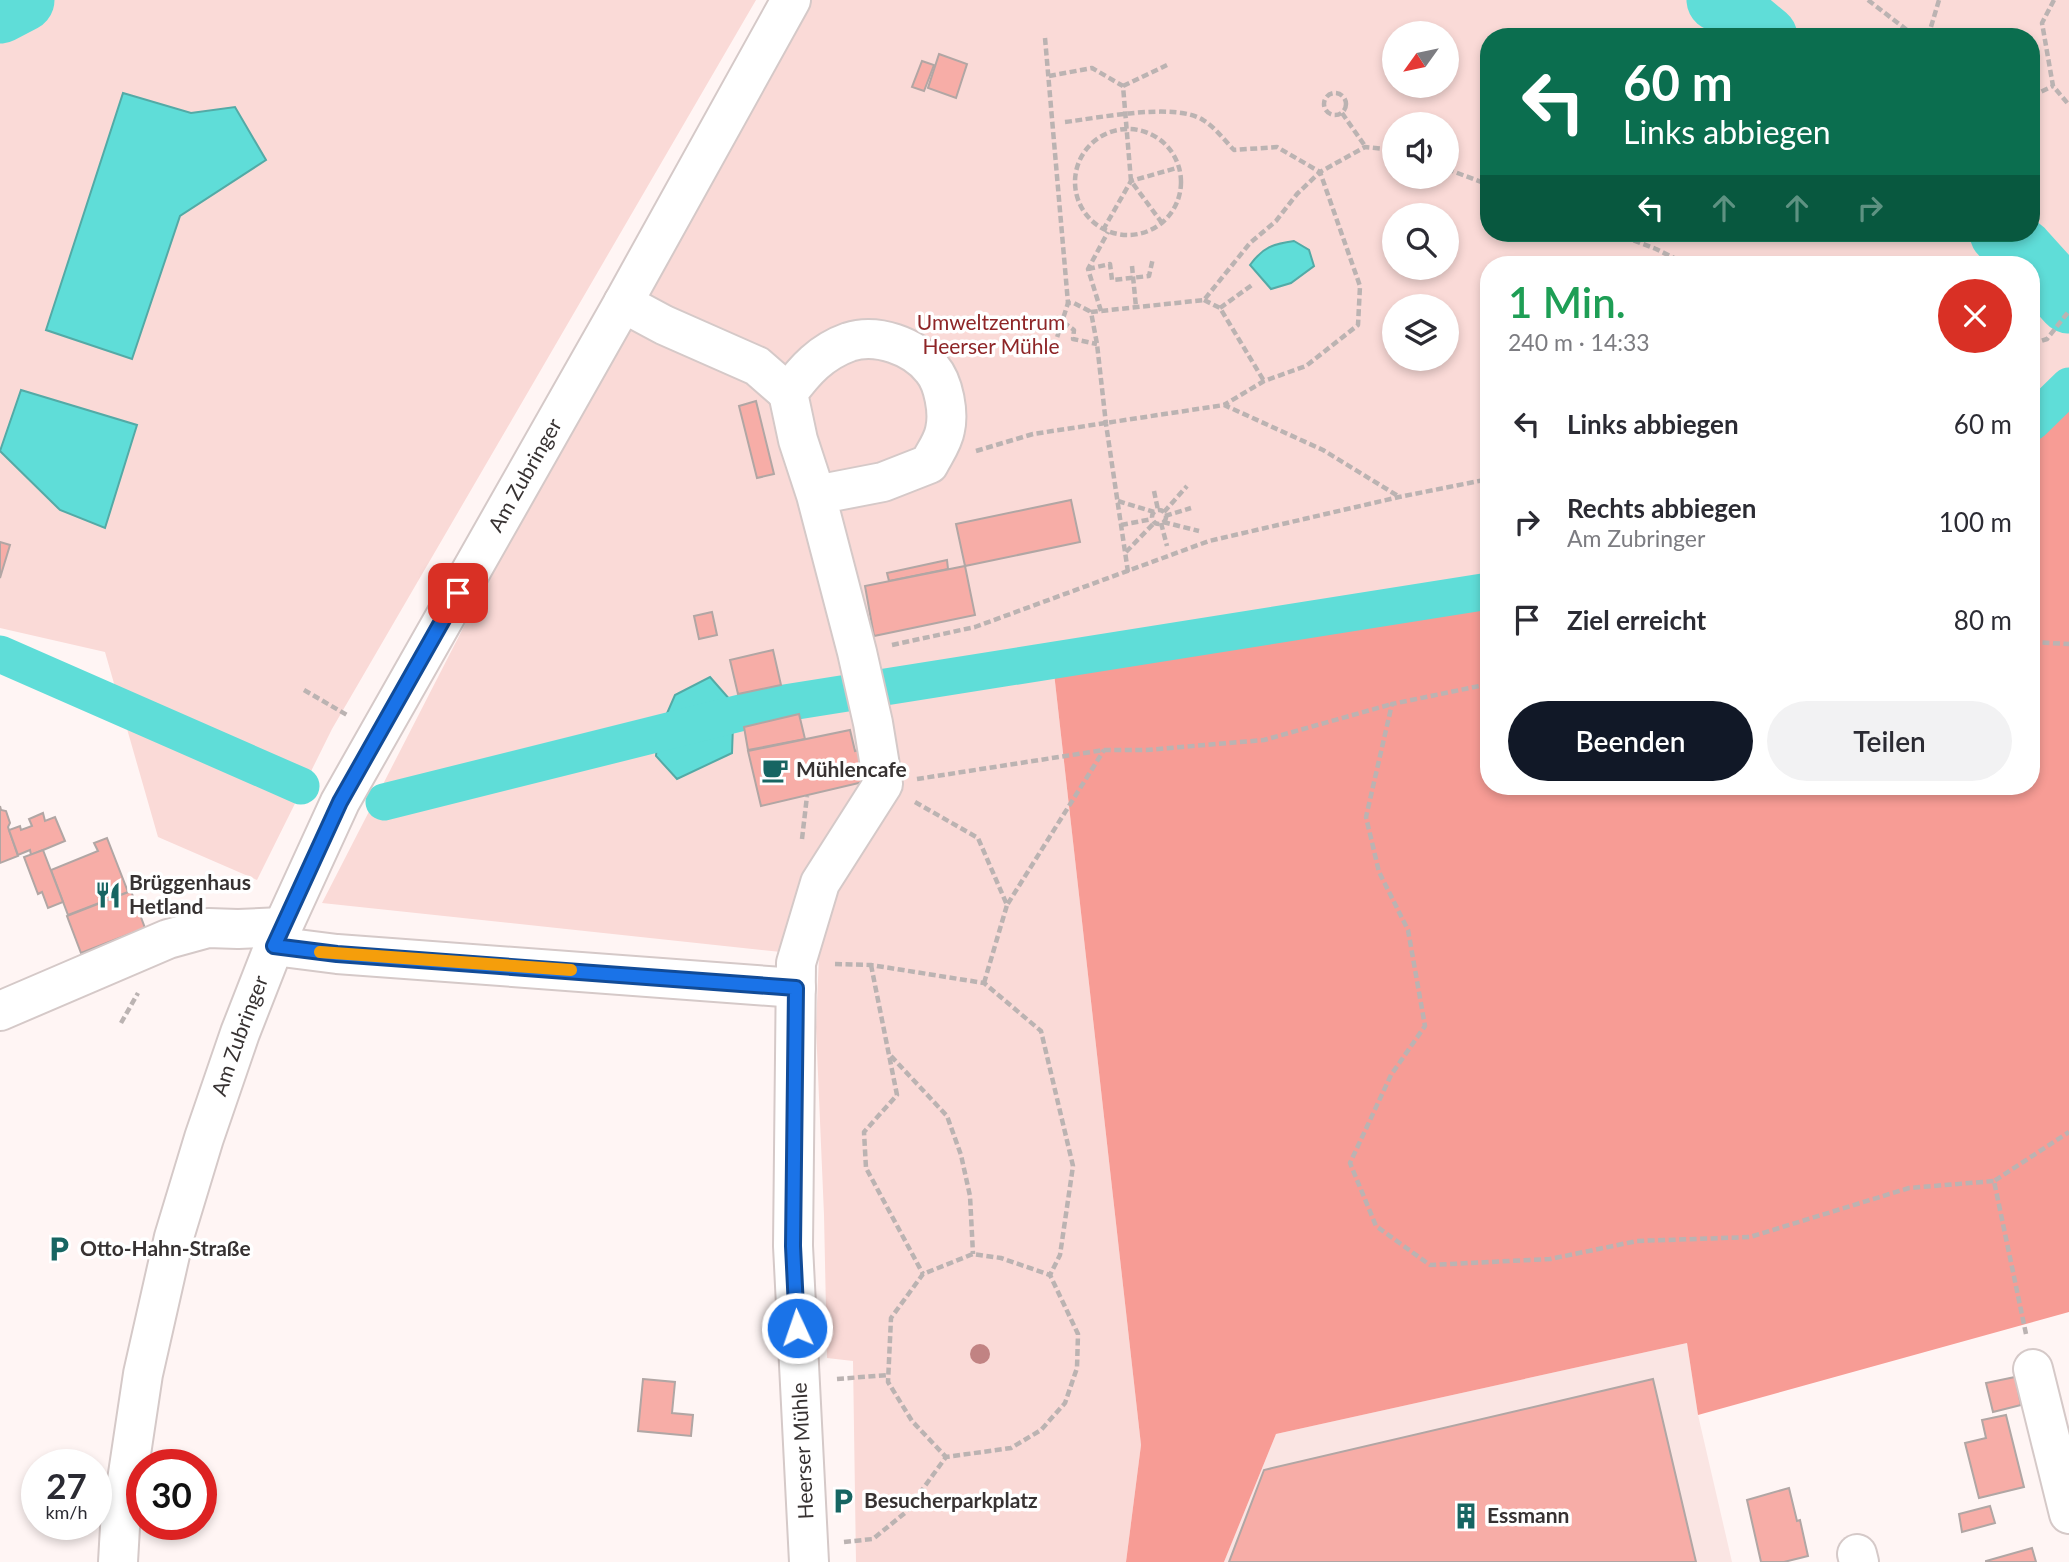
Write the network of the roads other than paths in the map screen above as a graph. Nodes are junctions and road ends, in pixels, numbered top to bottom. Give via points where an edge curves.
1 (791, 0) edge
2 (623, 303) junction
3 (788, 393) junction
4 (816, 495) junction
5 (278, 937) junction
6 (796, 975) junction
7 (0, 1011) edge
8 (2034, 1369) road end
9 (2069, 1514) edge
10 (809, 1554) edge
11 (118, 1562) edge

1 - 2 main road, Am Zubringer
2 - 3 main road via 757,366
2 - 5 main road, Am Zubringer via 340,802
3 - 4 main road
3 - 4 main road via 807,368 830,352 851,342 875,339 912,351 933,369 945,396 945,431 929,464 883,482
4 - 6 main road, Heerser Mühle via 859,660 883,784 820,883
5 - 6 main road via 337,954
5 - 7 main road via 208,928 181,935
5 - 11 main road, Am Zubringer via 217,1099 174,1237 143,1374
6 - 10 main road, Heerser Mühle via 793,1246
8 - 9 main road

